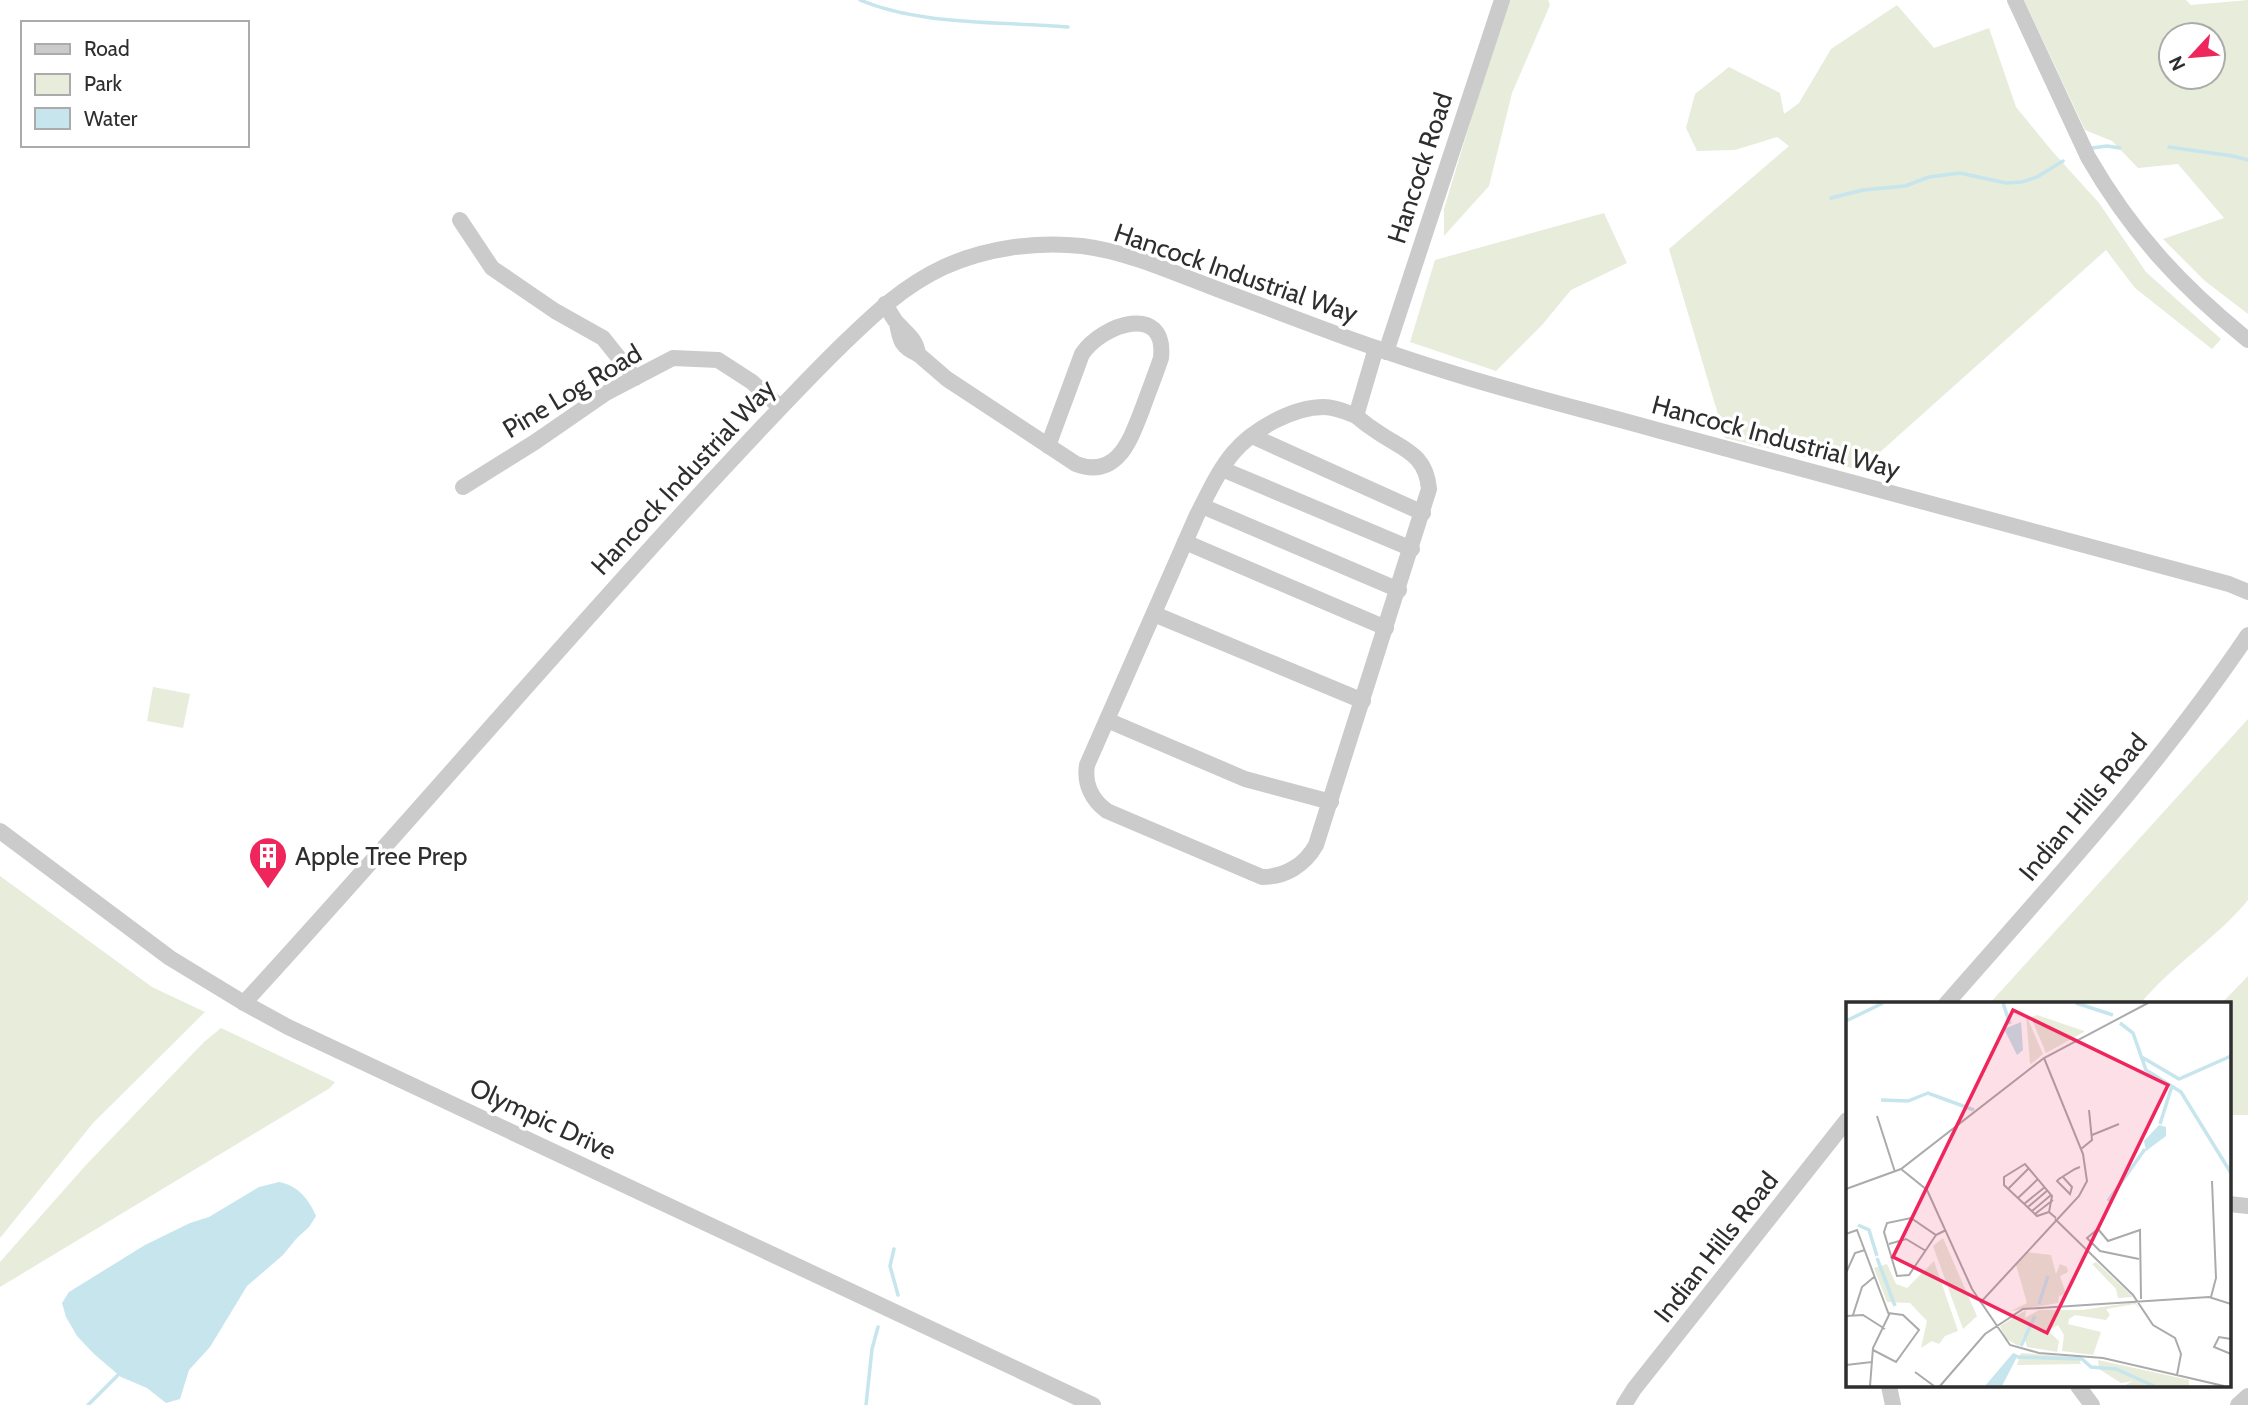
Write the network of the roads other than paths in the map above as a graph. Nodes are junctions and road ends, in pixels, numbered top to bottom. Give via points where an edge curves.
1 (1502, 0) edge
2 (2015, 0) edge
3 (460, 220) dead end
4 (885, 304) junction
5 (2248, 340) edge
6 (1381, 350) junction
7 (635, 378) junction
8 (780, 407) junction
9 (1356, 416) junction
10 (1252, 436) junction
11 (1048, 446) junction
12 (1222, 469) junction
13 (463, 487) dead end
14 (1202, 506) junction
15 (1423, 513) junction
16 (1185, 542) junction
17 (1412, 550) junction
18 (1399, 590) junction
19 (2248, 592) edge
20 (1154, 614) junction
21 (1386, 628) junction
22 (2248, 635) edge
23 (1363, 701) junction
24 (1107, 720) junction
25 (1331, 802) junction
26 (0, 831) edge
27 (1948, 1002) edge
28 (244, 1003) junction
29 (1846, 1121) edge
30 (2230, 1203) edge
31 (2248, 1206) edge
32 (2079, 1388) edge
33 (2248, 1396) edge
34 (1093, 1405) edge
35 (1624, 1405) edge
36 (2092, 1405) edge
37 (2238, 1405) edge

1 - 6 street, Hancock Road
2 - 5 street via 2088,157 2129,220 2181,282
3 - 7 street via 492,268 603,338
4 - 6 street, Hancock Industrial Way via 924,277 969,257 1016,246 1083,246 1131,257
4 - 8 street, Hancock Industrial Way
4 - 11 street via 907,349
6 - 9 street, Hancock Road
6 - 19 street, Hancock Industrial Way
7 - 8 street, Pine Log Road via 673,358 718,360
7 - 13 street, Pine Log Road
8 - 28 street, Hancock Industrial Way
9 - 10 street via 1335,408 1312,408
9 - 15 street via 1422,463 1429,489
10 - 12 street
10 - 15 street
11 - 11 street via 1086,468 1104,466 1121,454 1161,358 1159,337 1153,329 1145,323 1130,323 1089,344
12 - 14 street
12 - 17 street
14 - 16 street
14 - 18 street
15 - 17 street
16 - 20 street
16 - 21 street
17 - 18 street
18 - 21 street
20 - 23 street
20 - 24 street
21 - 23 street
22 - 27 street, Indian Hills Road via 2196,710 2116,809
23 - 25 street
24 - 25 street via 1235,776
24 - 25 street via 1086,772 1096,804 1262,877 1293,870 1311,855
26 - 28 street, Olympic Drive via 170,958
28 - 34 street, Olympic Drive
29 - 35 street, Indian Hills Road
30 - 31 street
32 - 36 street
33 - 37 street

